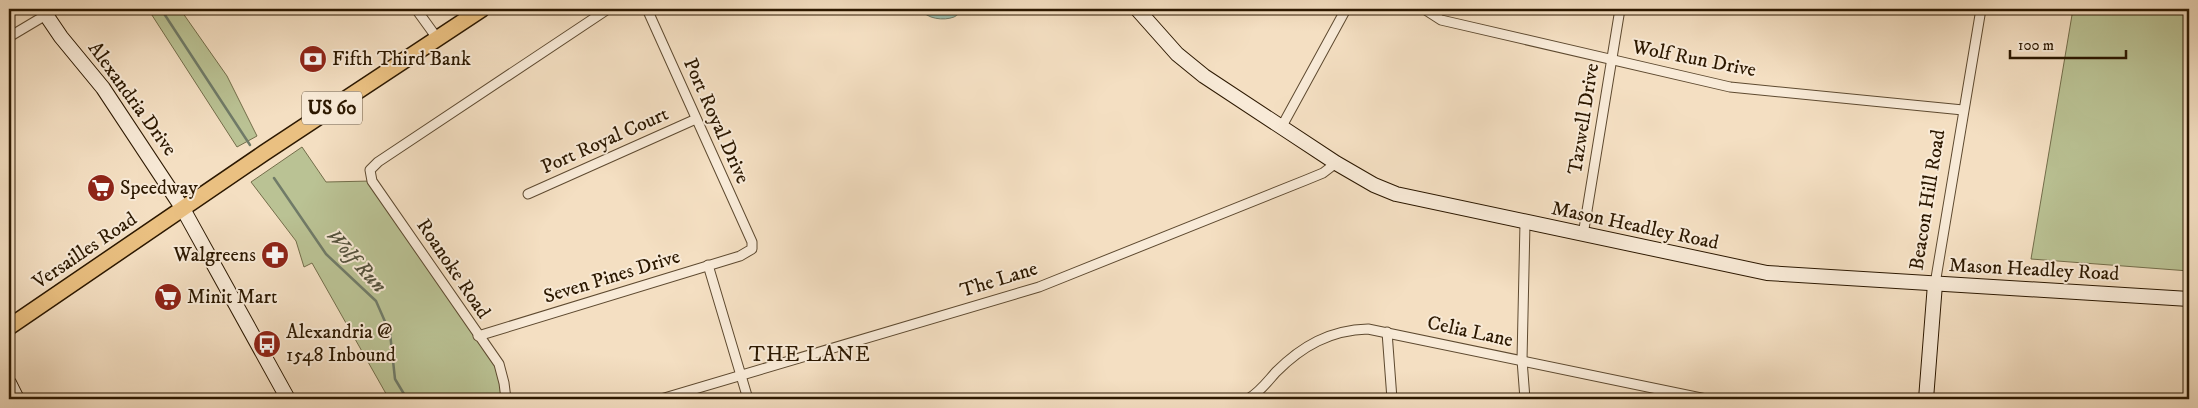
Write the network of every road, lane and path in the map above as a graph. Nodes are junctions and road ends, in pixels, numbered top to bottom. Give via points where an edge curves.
1 (416, 9) edge
2 (482, 9) edge
3 (608, 9) edge
4 (647, 9) edge
5 (1137, 9) edge
6 (1346, 9) edge
7 (1424, 9) edge
8 (1620, 9) edge
9 (1981, 9) edge
10 (48, 11) edge
11 (9, 37) edge
12 (437, 38) junction
13 (1611, 60) junction
14 (1963, 110) junction
15 (696, 119) junction
16 (1282, 126) junction
17 (1336, 163) junction
18 (528, 194) dead end
19 (183, 209) junction
20 (1525, 223) junction
21 (1582, 235) junction
22 (753, 247) joint
23 (708, 266) junction
24 (1935, 284) junction
25 (2189, 299) edge
26 (9, 327) edge
27 (1387, 332) junction
28 (478, 336) junction
29 (1522, 360) junction
30 (740, 377) junction
31 (9, 383) edge
32 (1260, 395) edge
33 (1662, 395) edge
34 (17, 399) edge
35 (288, 399) edge
36 (506, 399) edge
37 (661, 399) edge
38 (748, 399) edge
39 (1248, 399) edge
40 (1392, 399) edge
41 (1525, 399) edge
42 (1706, 399) edge
43 (1926, 399) edge

1 - 12 street
2 - 12 main road, Versailles Road / US 60
3 - 28 street, Roanoke Road via 370,170 372,181
4 - 15 street, Port Royal Drive
5 - 16 main road, Mason Headley Road via 1187,63
6 - 16 street
7 - 13 street, Wolf Run Drive via 1440,20
8 - 13 street, Tazwell Drive
9 - 14 street, Beacon Hill Road
10 - 11 street
10 - 19 main road, Alexandria Drive via 61,37 104,88
12 - 19 main road, Versailles Road / US 60
13 - 14 street, Wolf Run Drive via 1730,87
13 - 21 street, Tazwell Drive
14 - 24 street, Beacon Hill Road
15 - 18 street, Port Royal Court
15 - 22 street, Port Royal Drive
16 - 17 main road, Mason Headley Road
17 - 20 main road, Mason Headley Road via 1396,194
17 - 30 street, The Lane via 1323,173 1039,287
19 - 26 main road, Versailles Road / US 60
19 - 35 main road, Alexandria Drive
20 - 21 main road, Mason Headley Road
20 - 29 street
21 - 24 main road, Mason Headley Road via 1767,273
22 - 23 street, Seven Pines Drive via 748,253
23 - 28 street, Seven Pines Drive
23 - 30 street
24 - 25 main road, Mason Headley Road
24 - 43 main road, Beacon Hill Road
27 - 29 street, Celia Lane
27 - 32 street, Celia Lane via 1368,329 1344,331 1314,342 1284,364
27 - 40 street
28 - 36 street, Roanoke Road via 499,364
29 - 33 street, Celia Lane
29 - 41 street
30 - 37 street, The Lane
30 - 38 street
31 - 34 main road
32 - 39 street, Celia Lane
33 - 42 street, Celia Lane

